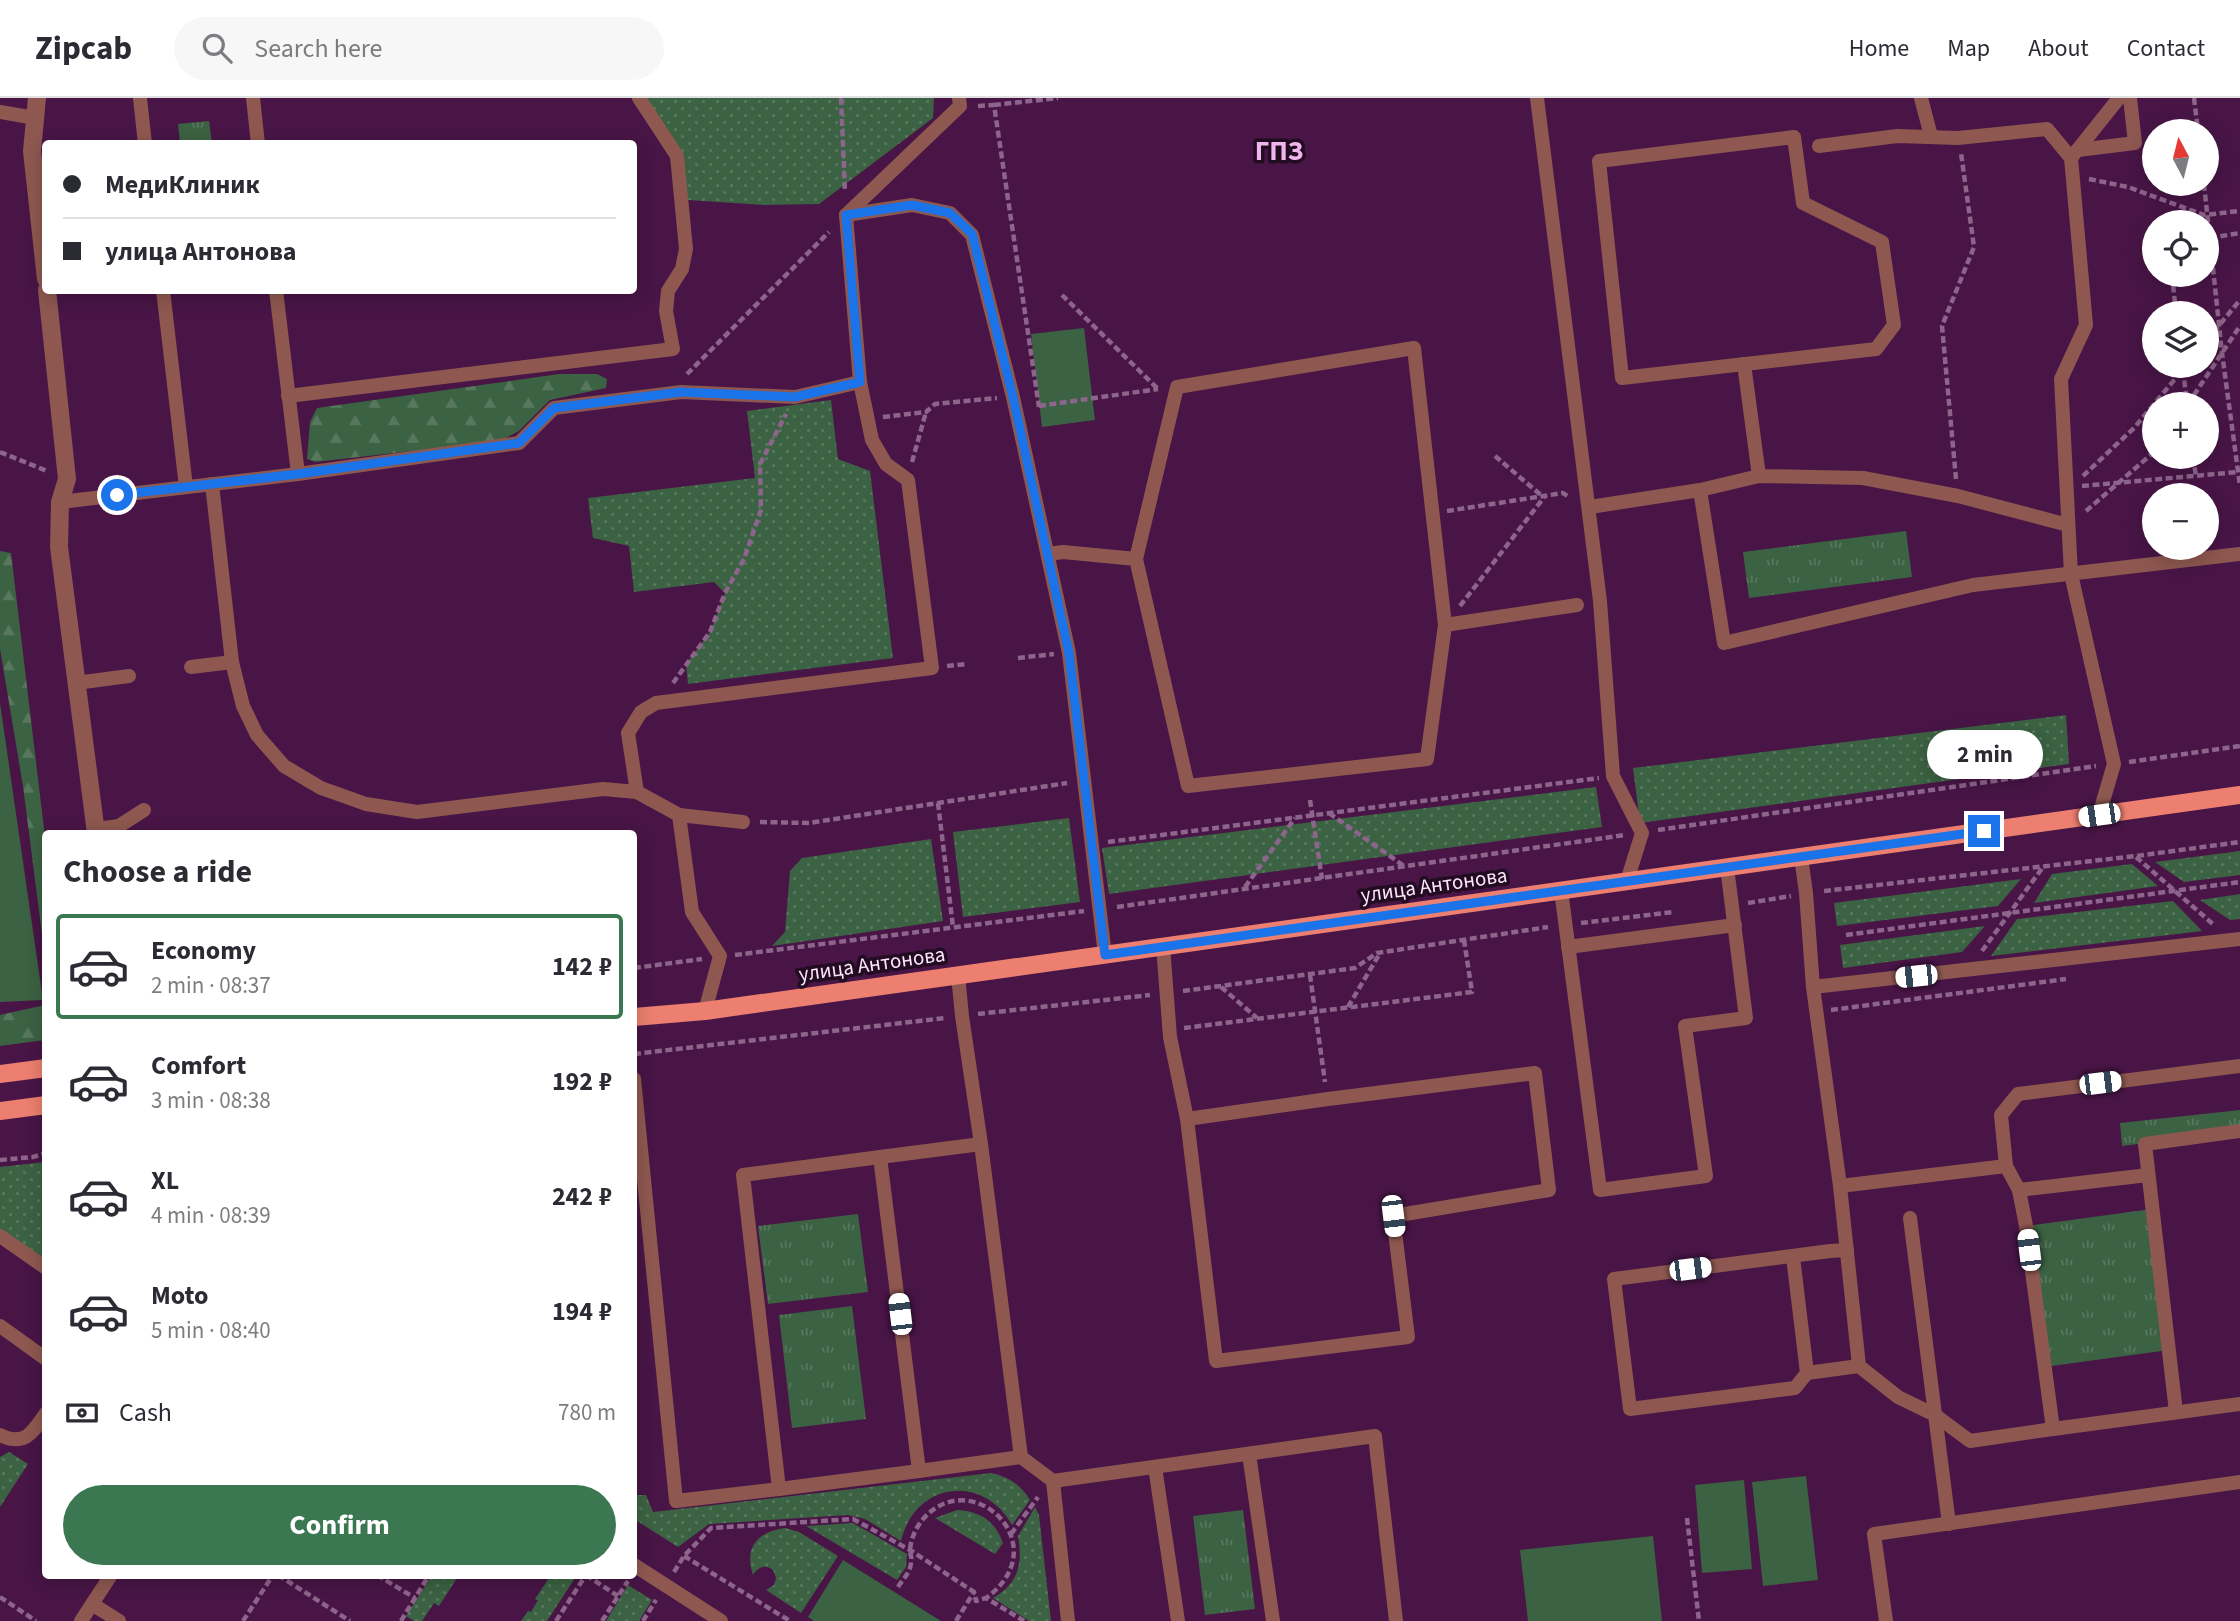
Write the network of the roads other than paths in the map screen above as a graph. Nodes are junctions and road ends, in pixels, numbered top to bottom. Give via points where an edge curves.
1 (37, 98) edge
2 (140, 98) edge
3 (253, 98) edge
4 (639, 98) edge
5 (1537, 98) edge
6 (1921, 98) edge
7 (2119, 98) edge
8 (2130, 98) edge
9 (959, 102) edge
10 (0, 112) edge
11 (35, 118) junction
12 (1931, 136) junction
13 (145, 140) edge
14 (258, 140) edge
15 (1819, 146) dead end
16 (2074, 154) junction
17 (846, 215) junction
18 (42, 242) edge
19 (47, 294) edge
20 (163, 294) edge
21 (276, 294) edge
22 (1744, 364) junction
23 (860, 382) junction
24 (288, 396) junction
25 (298, 474) junction
26 (1759, 476) junction
27 (212, 484) junction
28 (186, 487) junction
29 (1700, 490) junction
30 (60, 502) junction
31 (1590, 507) junction
32 (2068, 525) junction
33 (1048, 554) junction
34 (2240, 554) edge
35 (1136, 559) junction
36 (2071, 574) junction
37 (1577, 605) dead end
38 (1446, 625) junction
39 (232, 662) junction
40 (191, 667) dead end
41 (130, 676) dead end
42 (76, 683) junction
43 (637, 792) junction
44 (2240, 794) edge
45 (144, 810) dead end
46 (679, 815) junction
47 (2099, 815) junction
48 (743, 822) road end
49 (96, 830) edge
50 (101, 830) edge
51 (1801, 857) junction
52 (1727, 867) junction
53 (1627, 881) junction
54 (1561, 890) junction
55 (1735, 925) junction
56 (2235, 939) edge
57 (1163, 946) junction
58 (1568, 947) junction
59 (1105, 955) junction
60 (958, 975) junction
61 (1813, 987) junction
62 (705, 1011) junction
63 (637, 1017) edge
64 (2240, 1066) edge
65 (42, 1069) edge
66 (0, 1074) edge
67 (42, 1106) edge
68 (637, 1109) edge
69 (0, 1111) edge
70 (1187, 1119) junction
71 (2240, 1131) edge
72 (981, 1144) junction
73 (880, 1157) junction
74 (2006, 1166) junction
75 (2147, 1175) junction
76 (1840, 1186) junction
77 (2018, 1190) junction
78 (1910, 1218) dead end
79 (0, 1236) edge
80 (1847, 1250) junction
81 (1793, 1256) junction
82 (42, 1265) edge
83 (0, 1326) edge
84 (42, 1356) edge
85 (1859, 1366) junction
86 (1807, 1373) junction
87 (2240, 1404) edge
88 (2176, 1412) junction
89 (1935, 1415) junction
90 (42, 1419) edge
91 (2053, 1429) junction
92 (0, 1434) edge
93 (1249, 1454) junction
94 (1021, 1457) junction
95 (1155, 1467) junction
96 (919, 1471) junction
97 (1052, 1481) junction
98 (2240, 1482) edge
99 (779, 1489) junction
100 (1949, 1524) junction
101 (637, 1567) edge
102 (108, 1579) edge
103 (92, 1604) junction
104 (81, 1621) edge
105 (119, 1621) edge
106 (722, 1621) edge
107 (1068, 1621) edge
108 (1178, 1621) edge
109 (1273, 1621) edge
110 (1396, 1621) edge
111 (1886, 1621) edge

1 - 11 street
2 - 13 lane
3 - 14 lane
4 - 24 lane via 677,156 687,249 682,269 668,291 666,312 673,349
5 - 31 lane
6 - 12 lane
7 - 16 lane
8 - 16 lane via 2135,143
9 - 17 lane
10 - 11 lane
11 - 18 street via 32,151
12 - 15 lane
12 - 16 lane via 1958,138 2047,129
16 - 32 lane via 2072,176 2086,325 2061,379
17 - 23 lane
17 - 33 lane via 912,205 950,213 972,234
19 - 30 street via 67,479
20 - 28 lane
21 - 24 lane
22 - 22 lane via 1876,349 1894,325 1882,242 1803,203 1794,137 1599,161 1622,378
22 - 26 lane
23 - 25 lane via 795,397 681,392 554,408 519,443
23 - 43 lane via 872,440 886,464 908,480 932,668 656,703 640,712 628,733
24 - 25 lane
25 - 27 lane
26 - 29 lane
26 - 32 lane via 1863,478 1958,496
27 - 28 lane
27 - 39 lane
28 - 30 lane
29 - 31 lane
29 - 36 lane via 1724,642 1973,585
30 - 42 street via 59,547
31 - 53 lane via 1613,776 1642,832
32 - 36 lane
33 - 35 lane
33 - 59 lane via 1069,653
34 - 36 lane
35 - 38 lane via 1188,786 1427,759
35 - 38 lane via 1177,387 1415,348
36 - 47 lane via 2114,764
37 - 38 lane
39 - 40 lane
39 - 43 lane via 247,716 257,735 285,766 321,788 366,804 417,812 603,789
41 - 42 lane
42 - 49 street
43 - 46 lane
44 - 47 main road, улица Антонова
45 - 50 lane via 119,826
46 - 48 lane
46 - 62 lane via 692,912 720,957
47 - 51 main road, улица Антонова
51 - 52 main road, улица Антонова
51 - 61 lane
52 - 53 main road, улица Антонова
52 - 55 lane
53 - 54 main road, улица Антонова
54 - 57 main road, улица Антонова
54 - 58 lane
55 - 58 lane
55 - 58 lane via 1746,1018 1685,1026 1706,1176 1600,1190
56 - 61 lane
57 - 59 main road, улица Антонова
57 - 70 lane via 1169,1030
59 - 60 main road, улица Антонова
60 - 62 main road, улица Антонова
60 - 72 lane
61 - 76 lane
62 - 63 main road, улица Антонова
64 - 74 lane via 2018,1094 2001,1115
65 - 66 main road
67 - 69 main road
68 - 99 lane via 676,1501
70 - 70 lane via 1216,1361 1408,1337 1393,1216 1549,1190 1535,1073
71 - 75 lane via 2145,1144
72 - 73 lane
72 - 94 lane
73 - 96 lane
73 - 99 lane via 743,1175
74 - 76 lane
74 - 77 lane
75 - 77 lane
75 - 88 lane
76 - 80 lane
77 - 91 lane
78 - 89 lane
79 - 82 lane
80 - 81 lane
80 - 85 lane
81 - 86 lane
81 - 86 lane via 1614,1279 1630,1409 1795,1388
83 - 84 lane
85 - 86 lane
85 - 89 lane via 1898,1397
87 - 88 lane
88 - 91 lane
89 - 91 lane via 1970,1441
89 - 100 lane
90 - 92 lane via 32,1434 17,1439
93 - 95 lane
93 - 109 lane
93 - 110 lane via 1375,1436
94 - 96 lane
94 - 97 lane
95 - 97 lane
95 - 108 lane
96 - 99 lane
97 - 107 lane
98 - 100 lane
100 - 111 lane via 1874,1534
101 - 106 lane
102 - 103 lane
103 - 104 lane
103 - 105 lane

